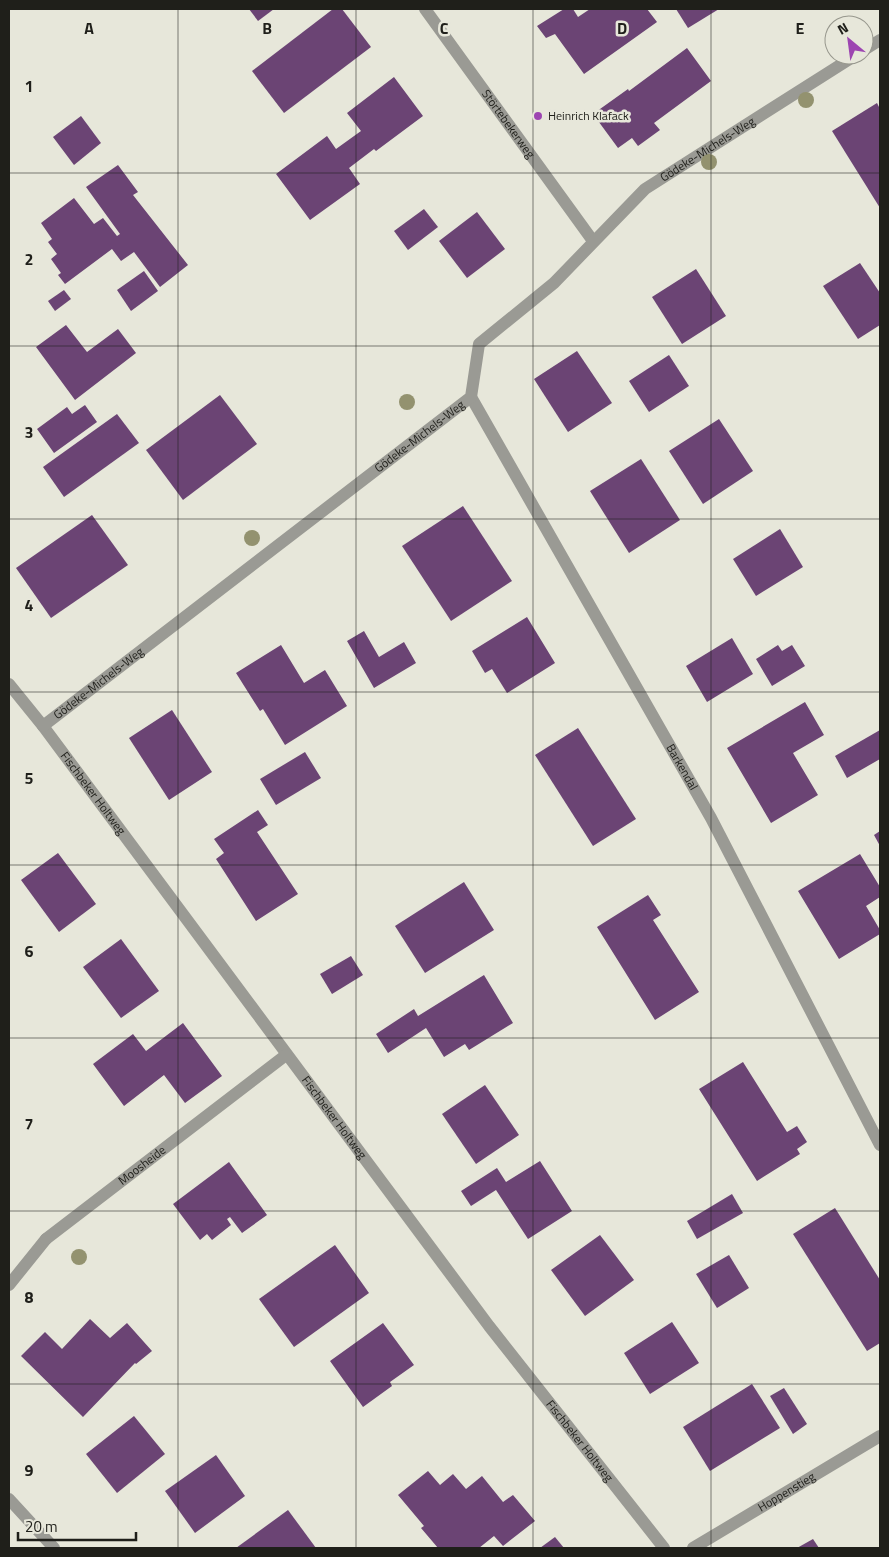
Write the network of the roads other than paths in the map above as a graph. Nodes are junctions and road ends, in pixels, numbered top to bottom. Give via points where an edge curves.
1 (425, 9) edge
2 (840, 65) edge
3 (593, 241) junction
4 (471, 397) junction
5 (9, 684) edge
6 (43, 726) junction
7 (286, 1055) junction
8 (880, 1145) edge
9 (9, 1285) edge
10 (880, 1436) edge
11 (9, 1499) edge
12 (54, 1548) edge
13 (664, 1548) edge
14 (693, 1548) edge

1 - 3 street, Störtebekerweg
2 - 3 street, Gödeke-Michels-Weg via 645,189
3 - 4 street, Gödeke-Michels-Weg via 554,283 479,344
4 - 6 street, Gödeke-Michels-Weg
4 - 8 street, Barkendal via 711,818
5 - 6 street, Fischbeker Holtweg
6 - 7 street, Fischbeker Holtweg
7 - 9 street, Moosheide via 46,1239
7 - 13 street, Fischbeker Holtweg via 489,1326
10 - 14 street, Hoppenstieg
11 - 12 street

